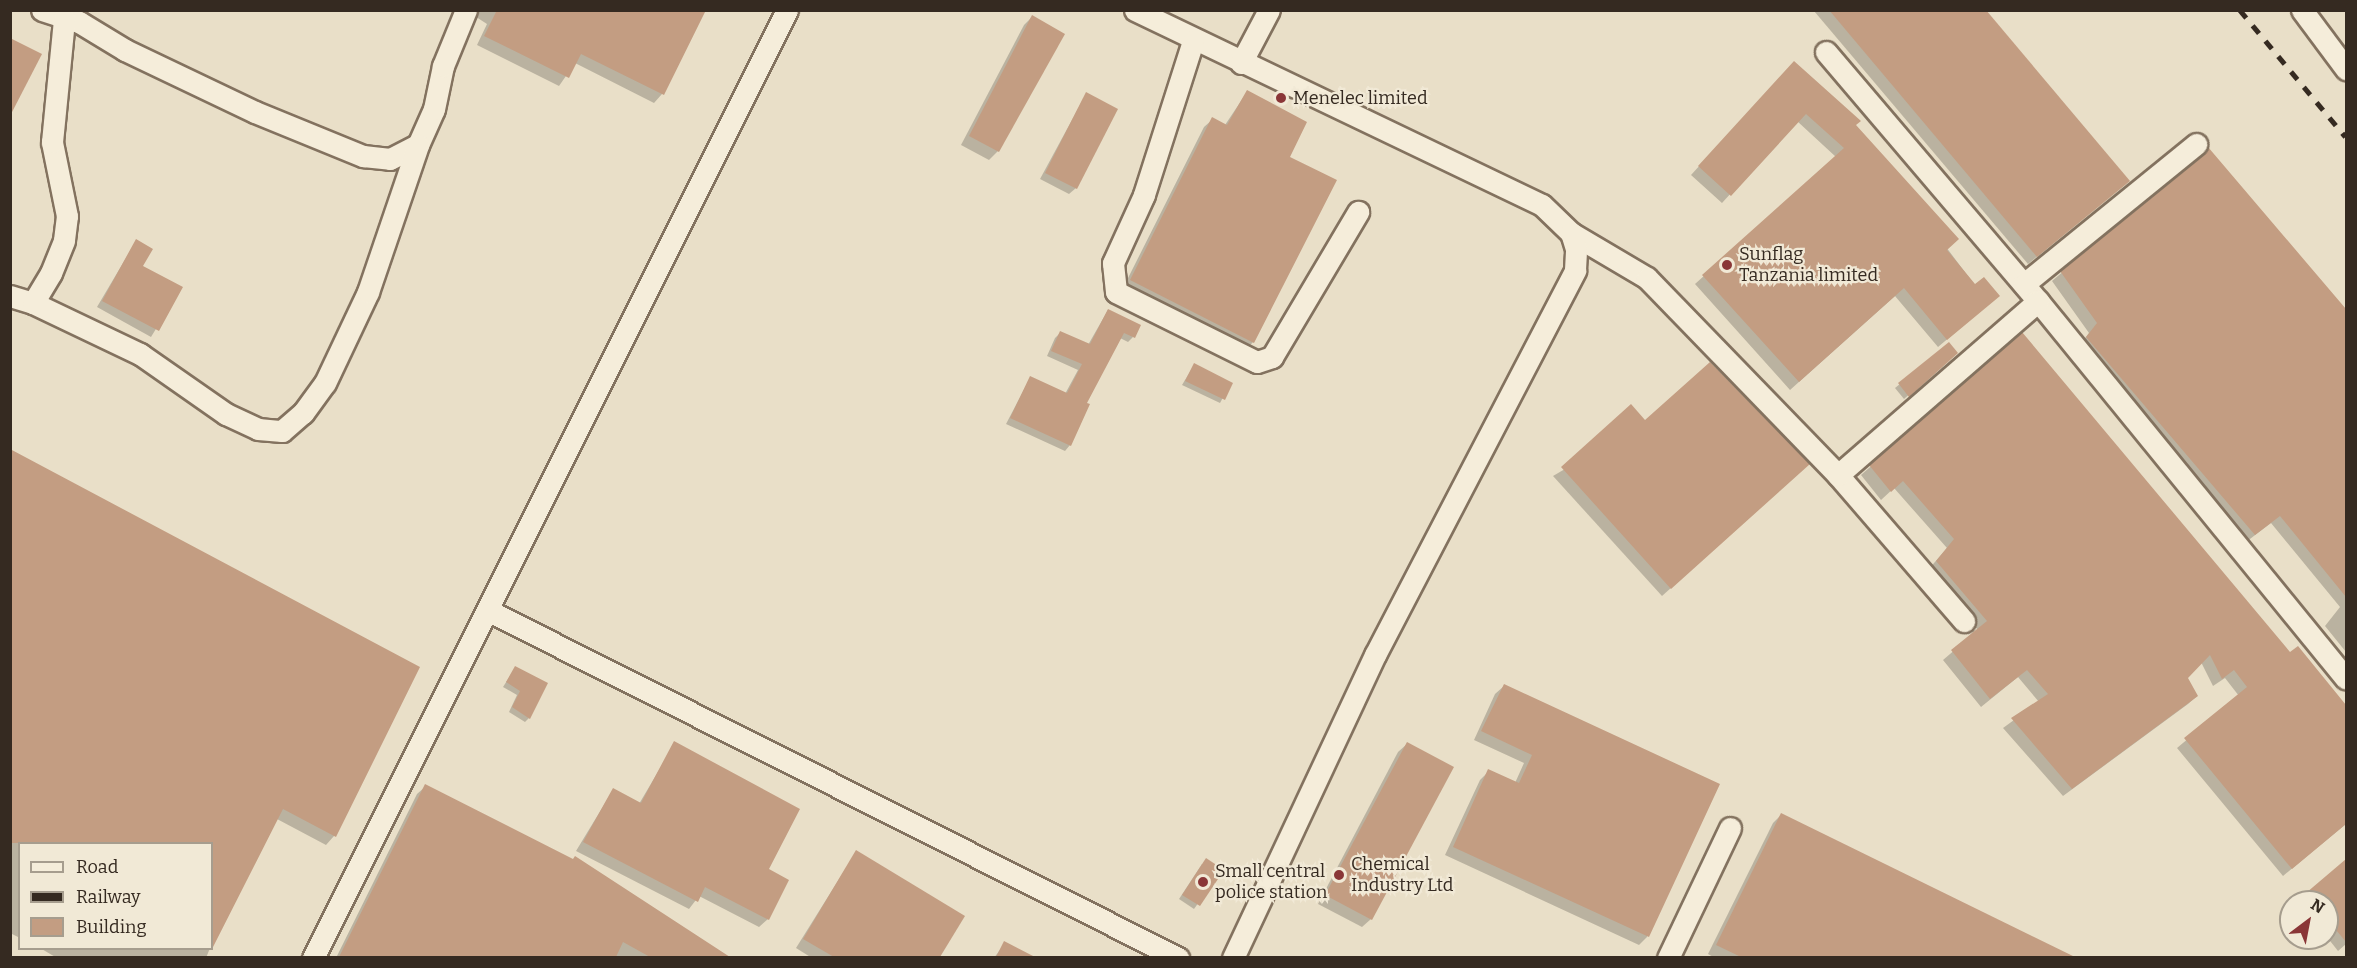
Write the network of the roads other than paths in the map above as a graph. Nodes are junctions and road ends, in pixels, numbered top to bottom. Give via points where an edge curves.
1 (42, 10) edge
2 (466, 10) edge
3 (787, 10) edge
4 (1135, 10) edge
5 (1269, 10) edge
6 (2302, 10) edge
7 (77, 17) edge
8 (1193, 41) junction
9 (1826, 52) dead end
10 (1241, 63) junction
11 (2346, 69) edge
12 (2196, 144) dead end
13 (418, 145) junction
14 (1358, 212) dead end
15 (1571, 233) junction
16 (2024, 284) junction
17 (10, 296) edge
18 (2038, 301) junction
19 (33, 303) junction
20 (1838, 475) junction
21 (487, 609) junction
22 (1964, 621) dead end
23 (2346, 678) edge
24 (1730, 828) dead end
25 (313, 957) edge
26 (1178, 957) edge
27 (1233, 957) edge
28 (1668, 957) edge

1 - 7 street
2 - 13 street via 443,66 434,109
3 - 21 street
4 - 8 street
5 - 10 street
6 - 11 street
7 - 13 street via 125,50 255,112 363,156 390,159
7 - 19 street via 52,142 67,216 64,240
8 - 10 street
8 - 14 street via 1144,195 1113,263 1116,292 1257,362 1272,357
9 - 16 street
10 - 15 street via 1542,205
12 - 16 street
13 - 19 street via 368,292 325,383 303,413 282,431 258,429 226,414 140,354
15 - 20 street via 1647,278
15 - 27 street via 1576,249 1575,270 1375,655
16 - 18 street
17 - 19 street
18 - 20 street
18 - 23 street
20 - 22 street
21 - 25 street
21 - 26 street
24 - 28 street

